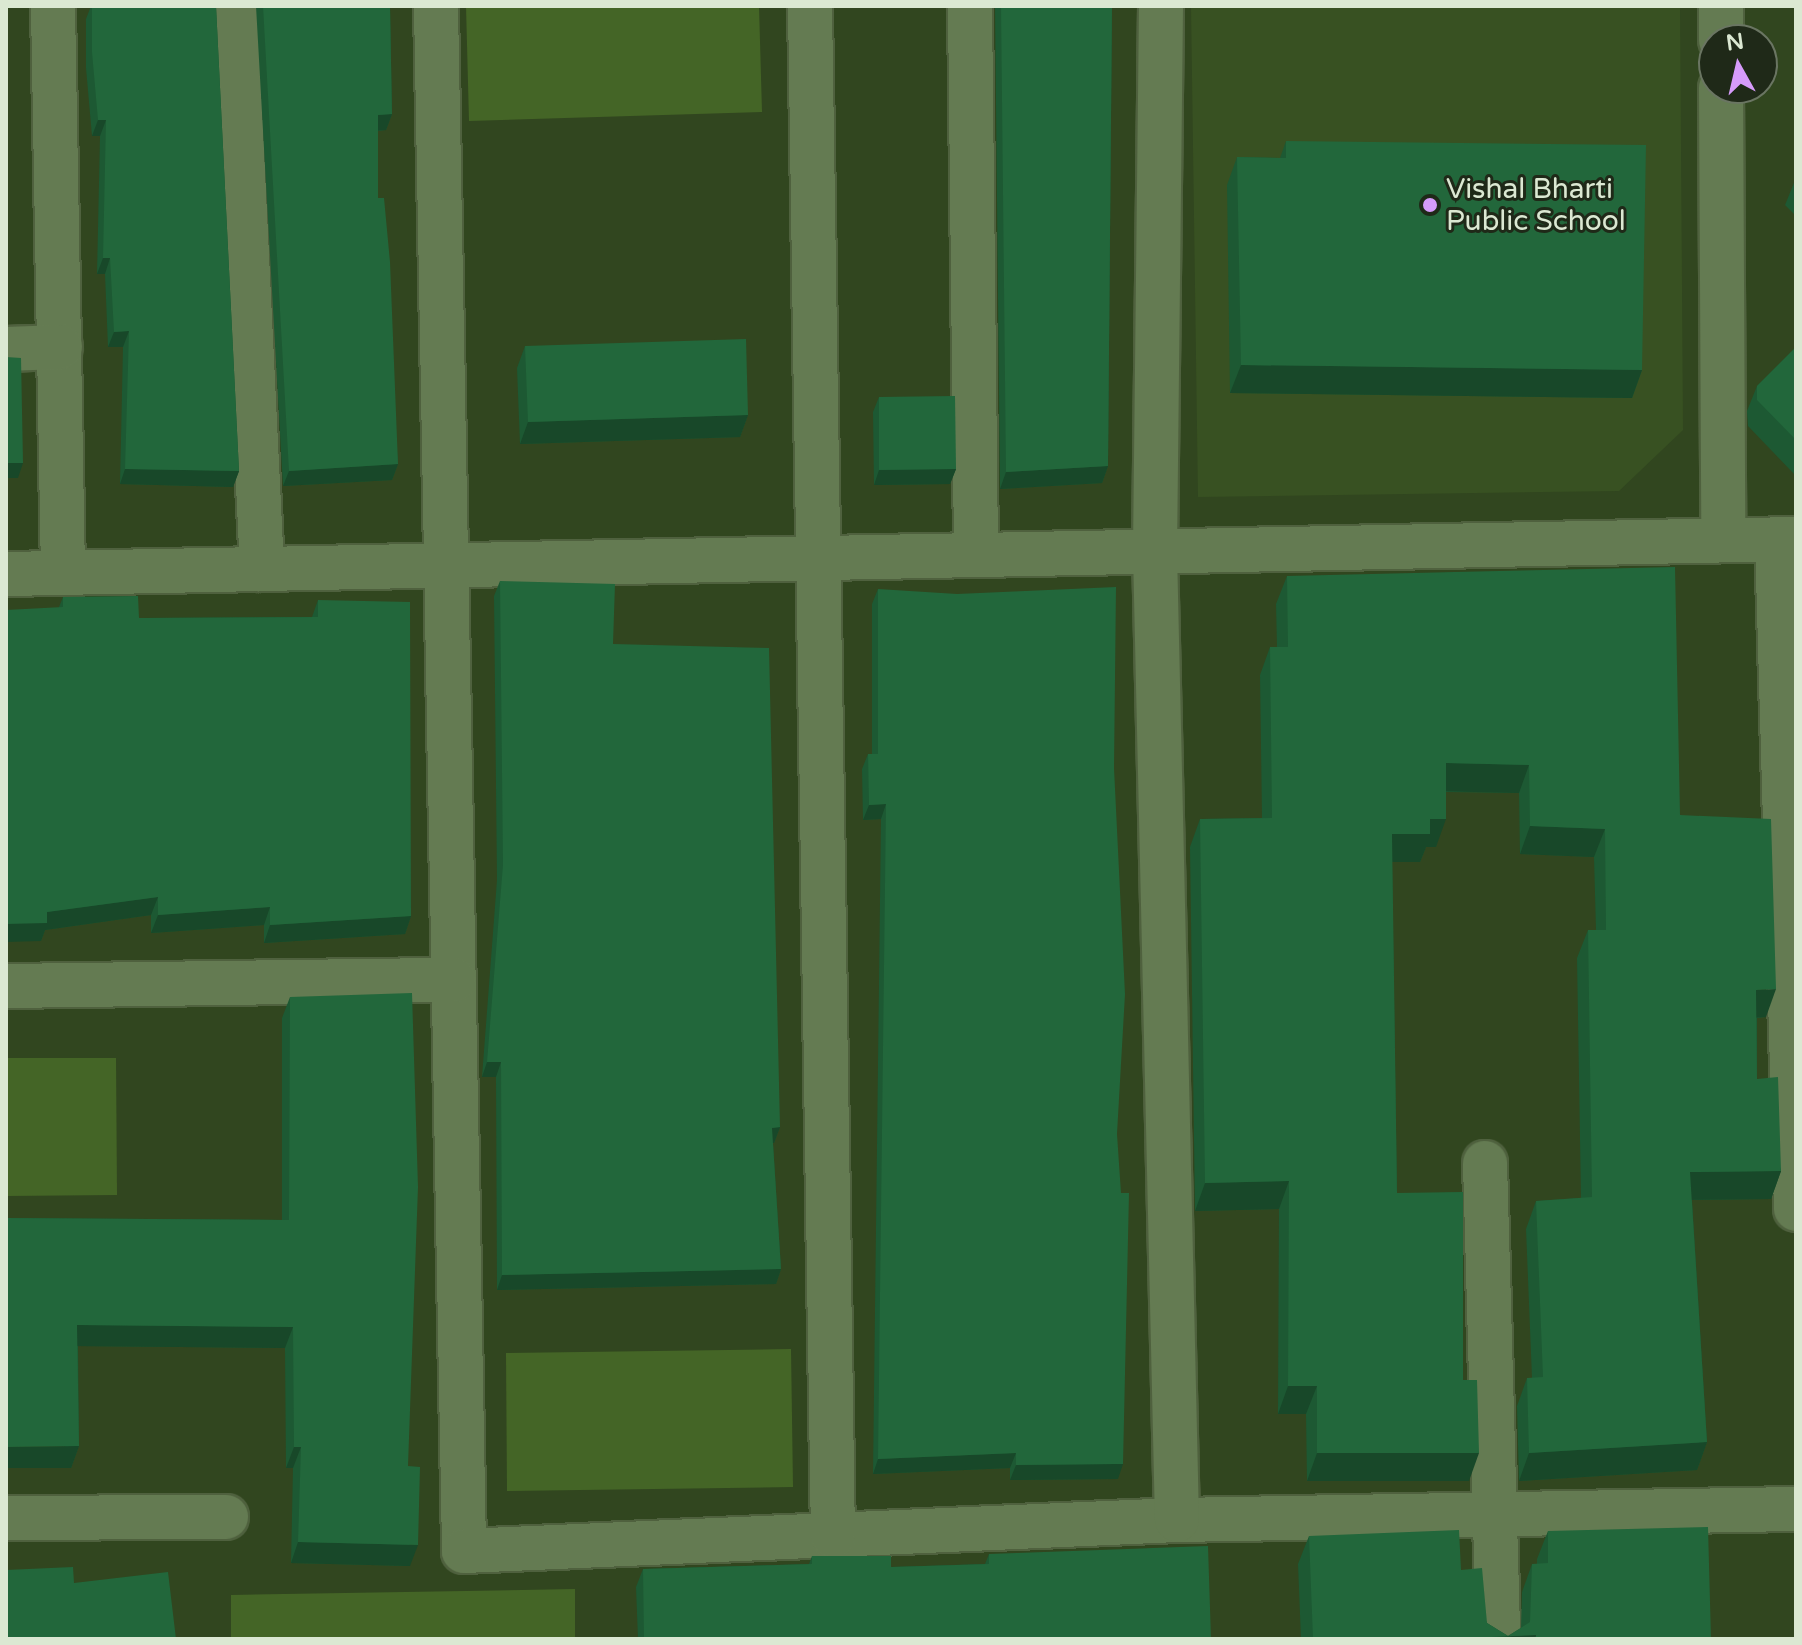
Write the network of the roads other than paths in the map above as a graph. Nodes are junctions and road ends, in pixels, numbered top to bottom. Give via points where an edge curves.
1 (53, 6) edge
2 (235, 6) edge
3 (436, 6) edge
4 (810, 6) edge
5 (970, 6) edge
6 (1161, 6) edge
7 (1721, 104) edge
8 (60, 347) junction
9 (6, 349) edge
10 (1786, 539) edge
11 (1723, 540) junction
12 (1155, 552) junction
13 (976, 555) junction
14 (819, 558) junction
15 (447, 565) junction
16 (262, 569) junction
17 (63, 573) junction
18 (6, 574) edge
19 (454, 980) junction
20 (6, 986) edge
21 (1485, 1163) dead end
22 (1796, 1209) edge
23 (1796, 1509) edge
24 (1495, 1515) junction
25 (226, 1517) dead end
26 (6, 1518) edge
27 (1177, 1520) junction
28 (833, 1536) junction
29 (1498, 1639) edge

1 - 8 street
2 - 16 street
3 - 15 street
4 - 14 street
5 - 13 street
6 - 12 street
7 - 11 street
8 - 9 street
8 - 17 street
10 - 11 street
10 - 22 street
11 - 12 street
12 - 13 street
12 - 27 street
13 - 14 street
14 - 15 street
14 - 28 street
15 - 16 street
15 - 19 street
16 - 17 street
17 - 18 street
19 - 20 street
19 - 28 street via 464,1551
21 - 24 street
23 - 24 street
24 - 27 street
24 - 29 street
25 - 26 street
27 - 28 street

